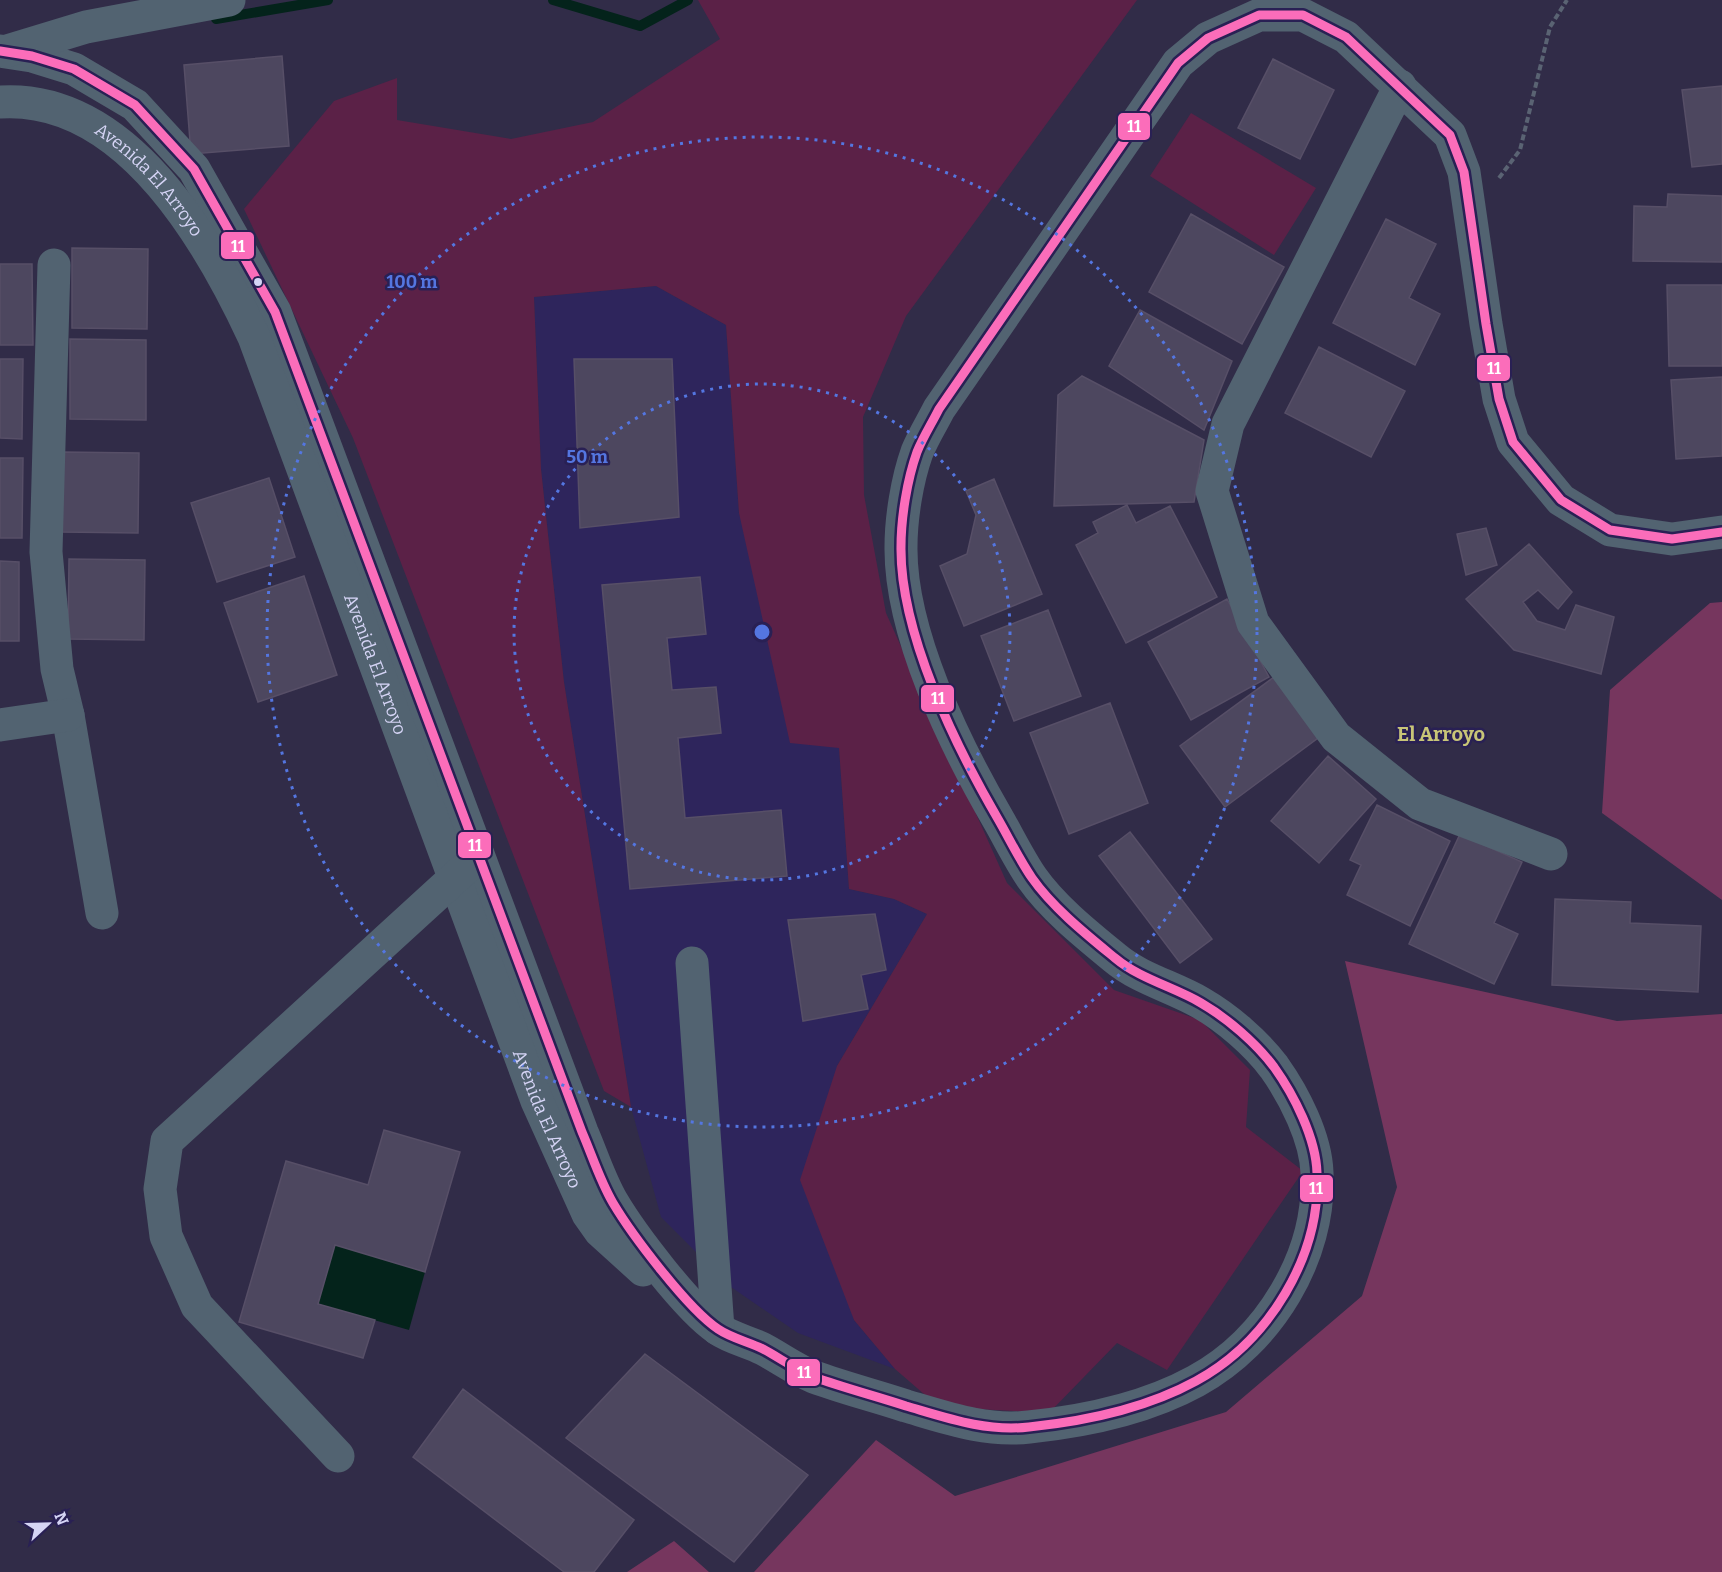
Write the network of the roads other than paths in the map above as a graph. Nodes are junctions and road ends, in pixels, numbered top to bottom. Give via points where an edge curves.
1 (229, 0) edge
2 (3, 51) edge
3 (1400, 86) junction
4 (0, 102) edge
5 (54, 265) dead end
6 (1722, 532) edge
7 (68, 715) junction
8 (0, 725) edge
9 (1551, 854) dead end
10 (467, 867) junction
11 (102, 913) dead end
12 (692, 963) dead end
13 (718, 1329) junction
14 (338, 1456) dead end

1 - 2 street via 86,27
2 - 10 street, Avenida El Arroyo via 74,69 135,105 194,169 244,255 275,312
3 - 6 street, Avenida El Arroyo via 1450,135 1464,172 1499,399 1513,442 1561,500 1610,530 1672,539
3 - 9 street via 1228,424 1212,491 1253,623 1336,737 1420,804
3 - 13 street, Avenida El Arroyo via 1346,37 1303,15 1259,15 1208,38 1178,63 939,409 917,453 901,549 908,603 922,660 978,784 1032,878 1051,901 1119,961 1202,1003 1226,1021 1272,1064 1286,1087 1309,1135 1317,1169 1317,1204 1308,1248 1286,1294 1254,1334 1220,1366 1195,1382 1111,1414 1020,1428 978,1427 875,1397 810,1375
4 - 10 street, Avenida El Arroyo via 28,104 78,117 122,145 188,220 228,282
5 - 7 street via 46,552 57,669
7 - 8 street
7 - 11 street
10 - 13 street, Avenida El Arroyo via 537,1101 588,1214 600,1231 647,1273 684,1295
10 - 14 street via 167,1141 160,1189 166,1236 197,1306
12 - 13 street

